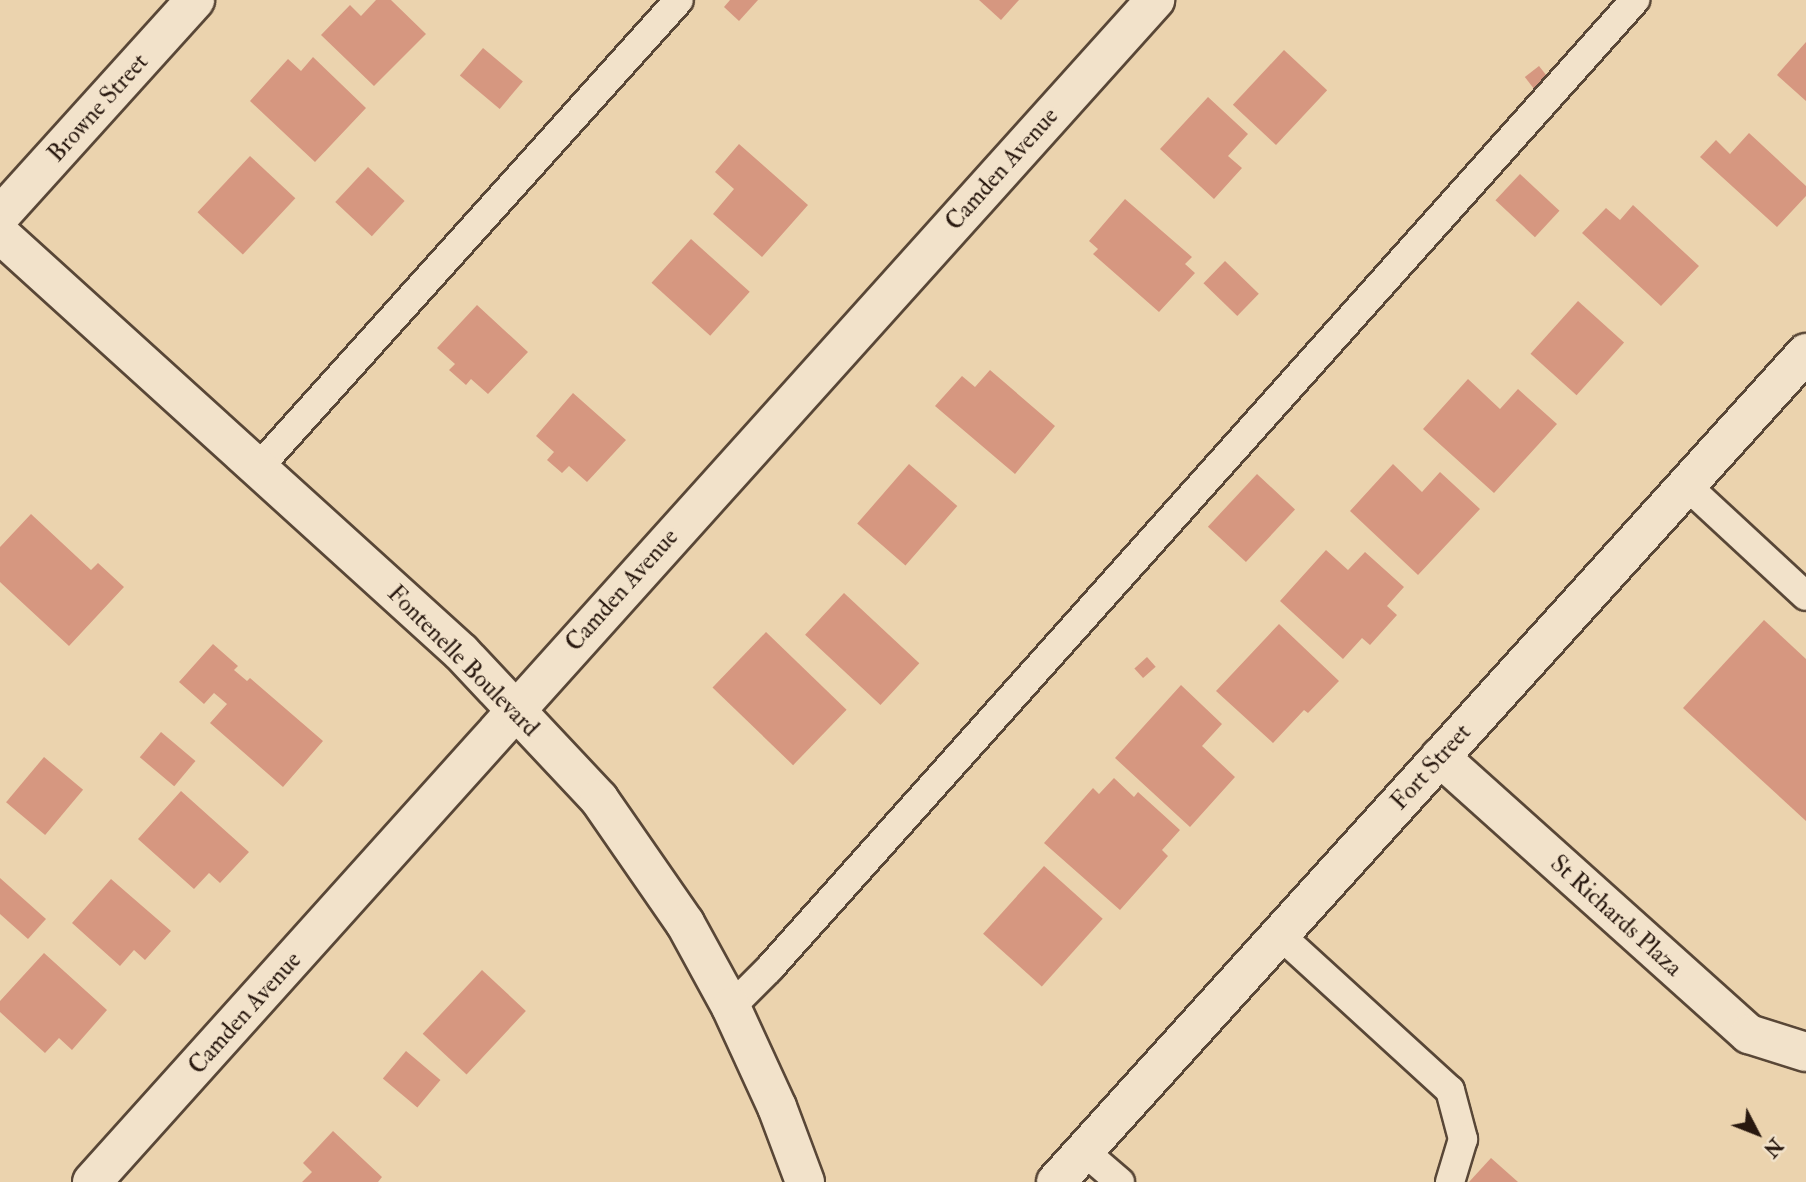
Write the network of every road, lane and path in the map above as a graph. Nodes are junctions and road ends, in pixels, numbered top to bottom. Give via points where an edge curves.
1 (195, 0) edge
2 (679, 0) edge
3 (1155, 0) edge
4 (1635, 0) edge
5 (0, 216) edge
6 (0, 234) edge
7 (1806, 352) edge
8 (258, 468) junction
9 (1686, 485) junction
10 (1806, 596) edge
11 (516, 712) junction
12 (1440, 757) junction
13 (1280, 935) junction
14 (731, 1007) junction
15 (1806, 1052) edge
16 (1085, 1152) junction
17 (92, 1182) edge
18 (805, 1182) edge
19 (1056, 1182) edge
20 (1120, 1182) edge
21 (1450, 1182) edge

1 - 5 street, Browne Street
2 - 8 lane
3 - 11 street, Camden Avenue
4 - 14 lane via 769,970
6 - 8 street, Fontenelle Boulevard
7 - 9 street, Fort Street
8 - 11 street, Fontenelle Boulevard via 461,652
9 - 10 lane
9 - 12 street, Fort Street
11 - 14 street, Fontenelle Boulevard via 622,828 685,923
11 - 17 street, Camden Avenue
12 - 13 street, Fort Street
12 - 15 street, St Richards Plaza via 1749,1034
13 - 16 street, Fort Street
13 - 21 lane via 1450,1090 1463,1139
14 - 18 street, Fontenelle Boulevard
16 - 19 street, Fort Street
16 - 20 lane

